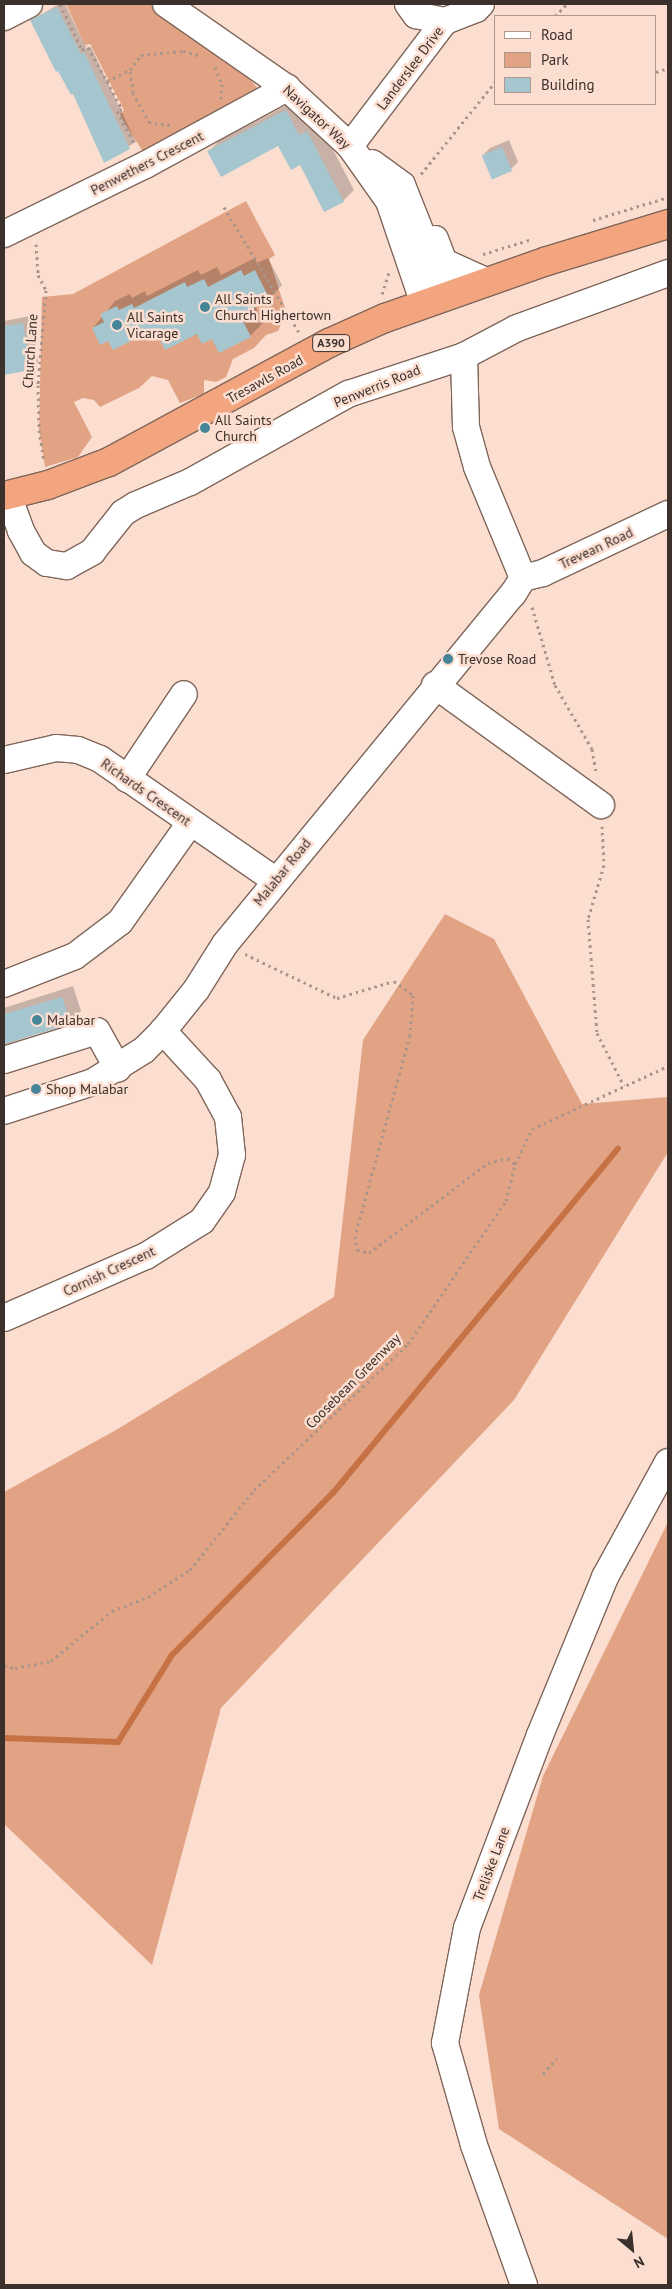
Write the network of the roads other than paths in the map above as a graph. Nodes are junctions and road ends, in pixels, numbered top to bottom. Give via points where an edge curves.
1 (29, 4) edge
2 (166, 4) edge
3 (408, 4) edge
4 (481, 4) edge
5 (4, 17) edge
6 (445, 21) junction
7 (287, 88) junction
8 (350, 146) junction
9 (410, 182) junction
10 (668, 224) edge
11 (4, 234) edge
12 (668, 273) edge
13 (488, 282) junction
14 (435, 300) junction
15 (464, 356) junction
16 (6, 496) edge
17 (668, 514) edge
18 (523, 578) junction
19 (435, 685) junction
20 (184, 694) dead end
21 (4, 760) edge
22 (127, 778) junction
23 (601, 805) road end
24 (190, 823) junction
25 (275, 880) junction
26 (4, 984) edge
27 (164, 1031) junction
28 (4, 1060) edge
29 (118, 1069) junction
30 (4, 1111) edge
31 (4, 1318) edge
32 (668, 1462) edge
33 (524, 2285) edge

1 - 5 street
2 - 7 street, Navigator Way via 218,37
3 - 6 street via 416,14
4 - 6 street, Landerslee Drive
6 - 8 street, Landerslee Drive
7 - 8 street, Navigator Way
7 - 11 street, Penwethers Crescent via 220,113 145,165
8 - 9 street
8 - 14 street, Navigator Way via 389,201
9 - 13 street via 444,262
9 - 14 street
10 - 13 highway, Tresawls Road / A390
12 - 15 street, Penwerris Road via 517,328
13 - 14 highway, Tresawls Road / A390
14 - 16 highway, Tresawls Road / A390 via 385,318 311,353 109,462 48,485
15 - 16 street, Penwerris Road via 348,394 190,482 136,505 123,513 92,552 67,566 47,563 33,553
15 - 18 street via 466,427 477,467
17 - 18 street, Trevean Road via 543,572
18 - 19 street, Malabar Road
19 - 23 street
19 - 25 street, Malabar Road
20 - 22 street
21 - 22 street, Richards Crescent via 56,748 78,750 100,759
22 - 24 street, Richards Crescent
24 - 25 street, Richards Crescent
24 - 26 street via 120,922 75,956
25 - 27 street, Malabar Road via 224,944 196,990
27 - 29 street, Malabar Road
27 - 31 street, Cornish Crescent via 208,1080 228,1118 232,1155 222,1192 202,1221 146,1256
28 - 29 street via 97,1031
29 - 30 street, Malabar Road via 57,1096
32 - 33 street, Treliske Lane via 605,1577 540,1736 467,1928 445,2043 474,2145

